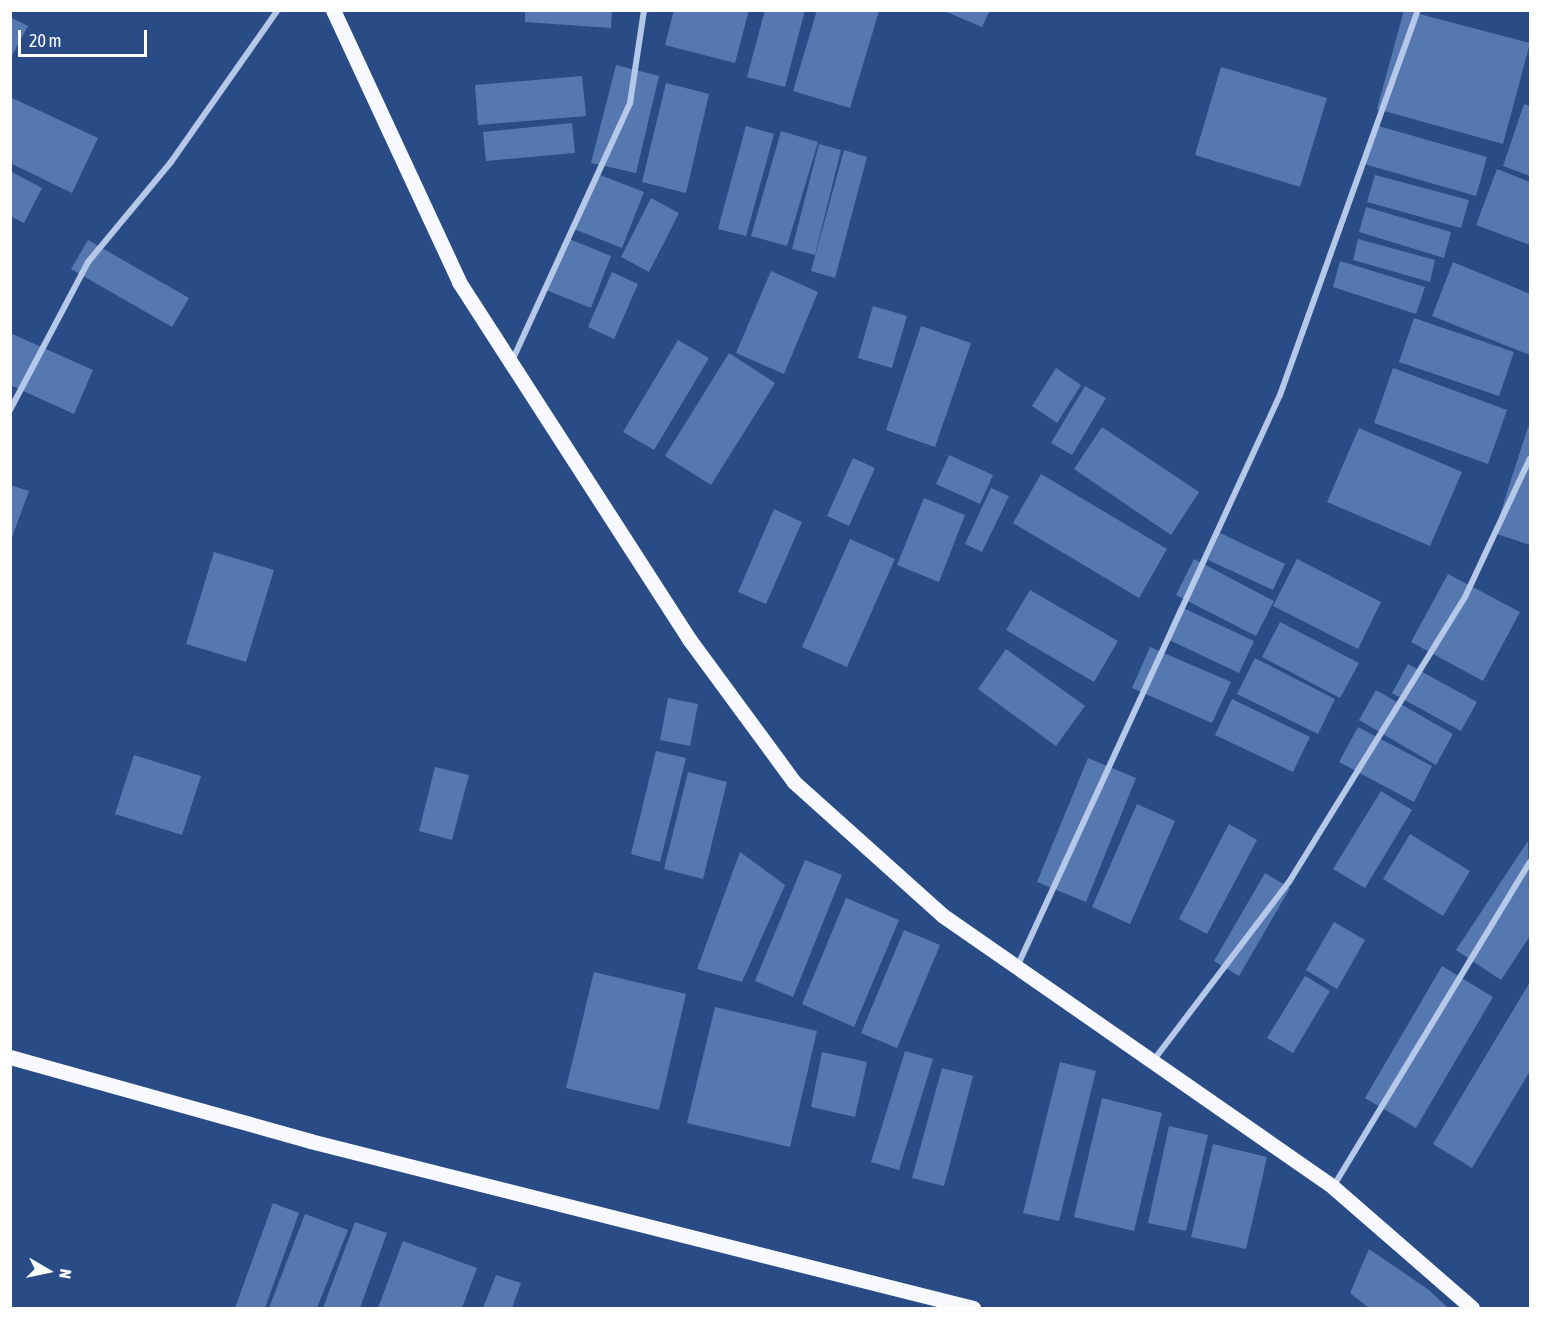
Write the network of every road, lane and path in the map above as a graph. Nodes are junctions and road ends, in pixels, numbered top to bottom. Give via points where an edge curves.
1 (278, 10) edge
2 (333, 10) edge
3 (644, 10) edge
4 (1418, 10) edge
5 (511, 363) junction
6 (10, 410) edge
7 (1530, 458) edge
8 (1530, 862) edge
9 (1017, 968) junction
10 (10, 1057) edge
11 (1152, 1062) junction
12 (1333, 1187) junction
13 (973, 1308) edge
14 (1472, 1308) edge

1 - 6 street via 171,162 88,262
2 - 5 main road via 459,282
3 - 5 street via 630,103
4 - 9 street via 1280,395
5 - 9 main road via 689,639 794,782 942,915
7 - 11 street via 1465,597 1289,882
8 - 12 street
9 - 11 main road
10 - 13 main road via 310,1141
11 - 12 main road
12 - 14 main road

